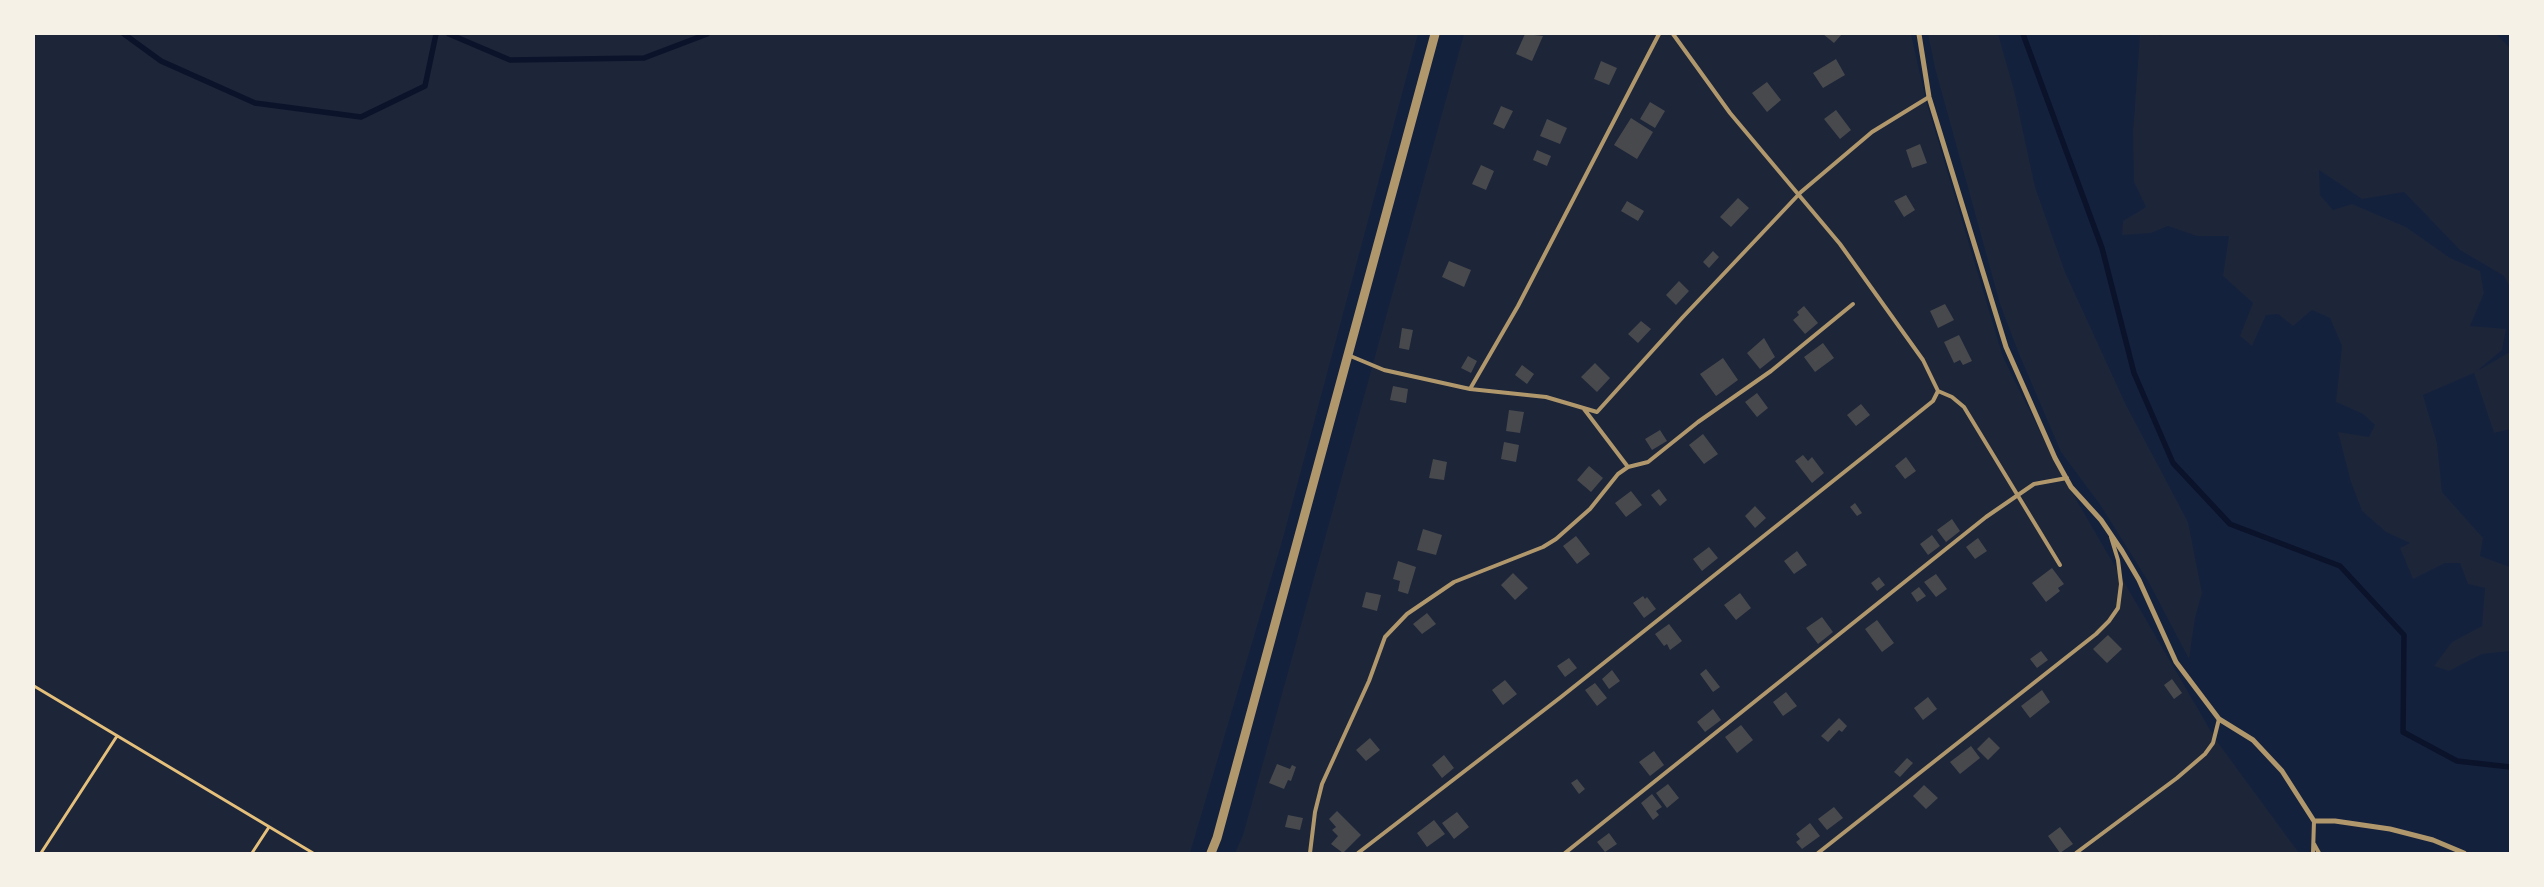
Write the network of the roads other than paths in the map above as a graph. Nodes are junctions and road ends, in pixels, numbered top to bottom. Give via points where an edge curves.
1 (1435, 34) edge
2 (1659, 34) edge
3 (1673, 34) edge
4 (1919, 34) edge
5 (1929, 97) junction
6 (1799, 194) junction
7 (1853, 304) dead end
8 (1348, 355) junction
9 (1470, 389) junction
10 (1938, 392) junction
11 (1582, 408) junction
12 (1628, 468) junction
13 (2066, 478) junction
14 (2018, 495) junction
15 (2110, 533) junction
16 (2060, 565) dead end
17 (2219, 719) junction
18 (2314, 821) junction
19 (2314, 844) junction
20 (1211, 853) edge
21 (1310, 853) edge
22 (1358, 853) edge
23 (1565, 853) edge
24 (1818, 853) edge
25 (2076, 853) edge
26 (2313, 853) edge
27 (2319, 853) edge
28 (2464, 853) edge

1 - 8 street
2 - 9 lane via 1518,306
3 - 6 lane via 1730,113
4 - 5 street
5 - 6 lane via 1872,132
5 - 13 street via 2006,347
6 - 10 lane via 1840,244 1923,360
6 - 11 lane via 1597,412
7 - 12 lane via 1771,371 1648,462
8 - 9 lane via 1384,370
8 - 20 street
9 - 11 lane via 1546,397
10 - 14 lane via 1952,397 1964,407
10 - 22 lane via 1933,400 1867,454
11 - 12 lane
12 - 21 lane via 1618,474 1590,509 1556,539 1454,582 1407,614 1385,637 1369,681 1322,784
13 - 14 lane via 2034,484
13 - 15 street
14 - 16 lane
14 - 23 lane via 1986,517
15 - 17 street via 2139,580 2176,662
15 - 24 lane via 2121,584 2118,608 2109,621
17 - 18 street via 2253,740 2282,771
17 - 25 lane via 2213,743 2205,754
18 - 19 lane
18 - 28 street via 2390,829
19 - 26 lane
19 - 27 lane

